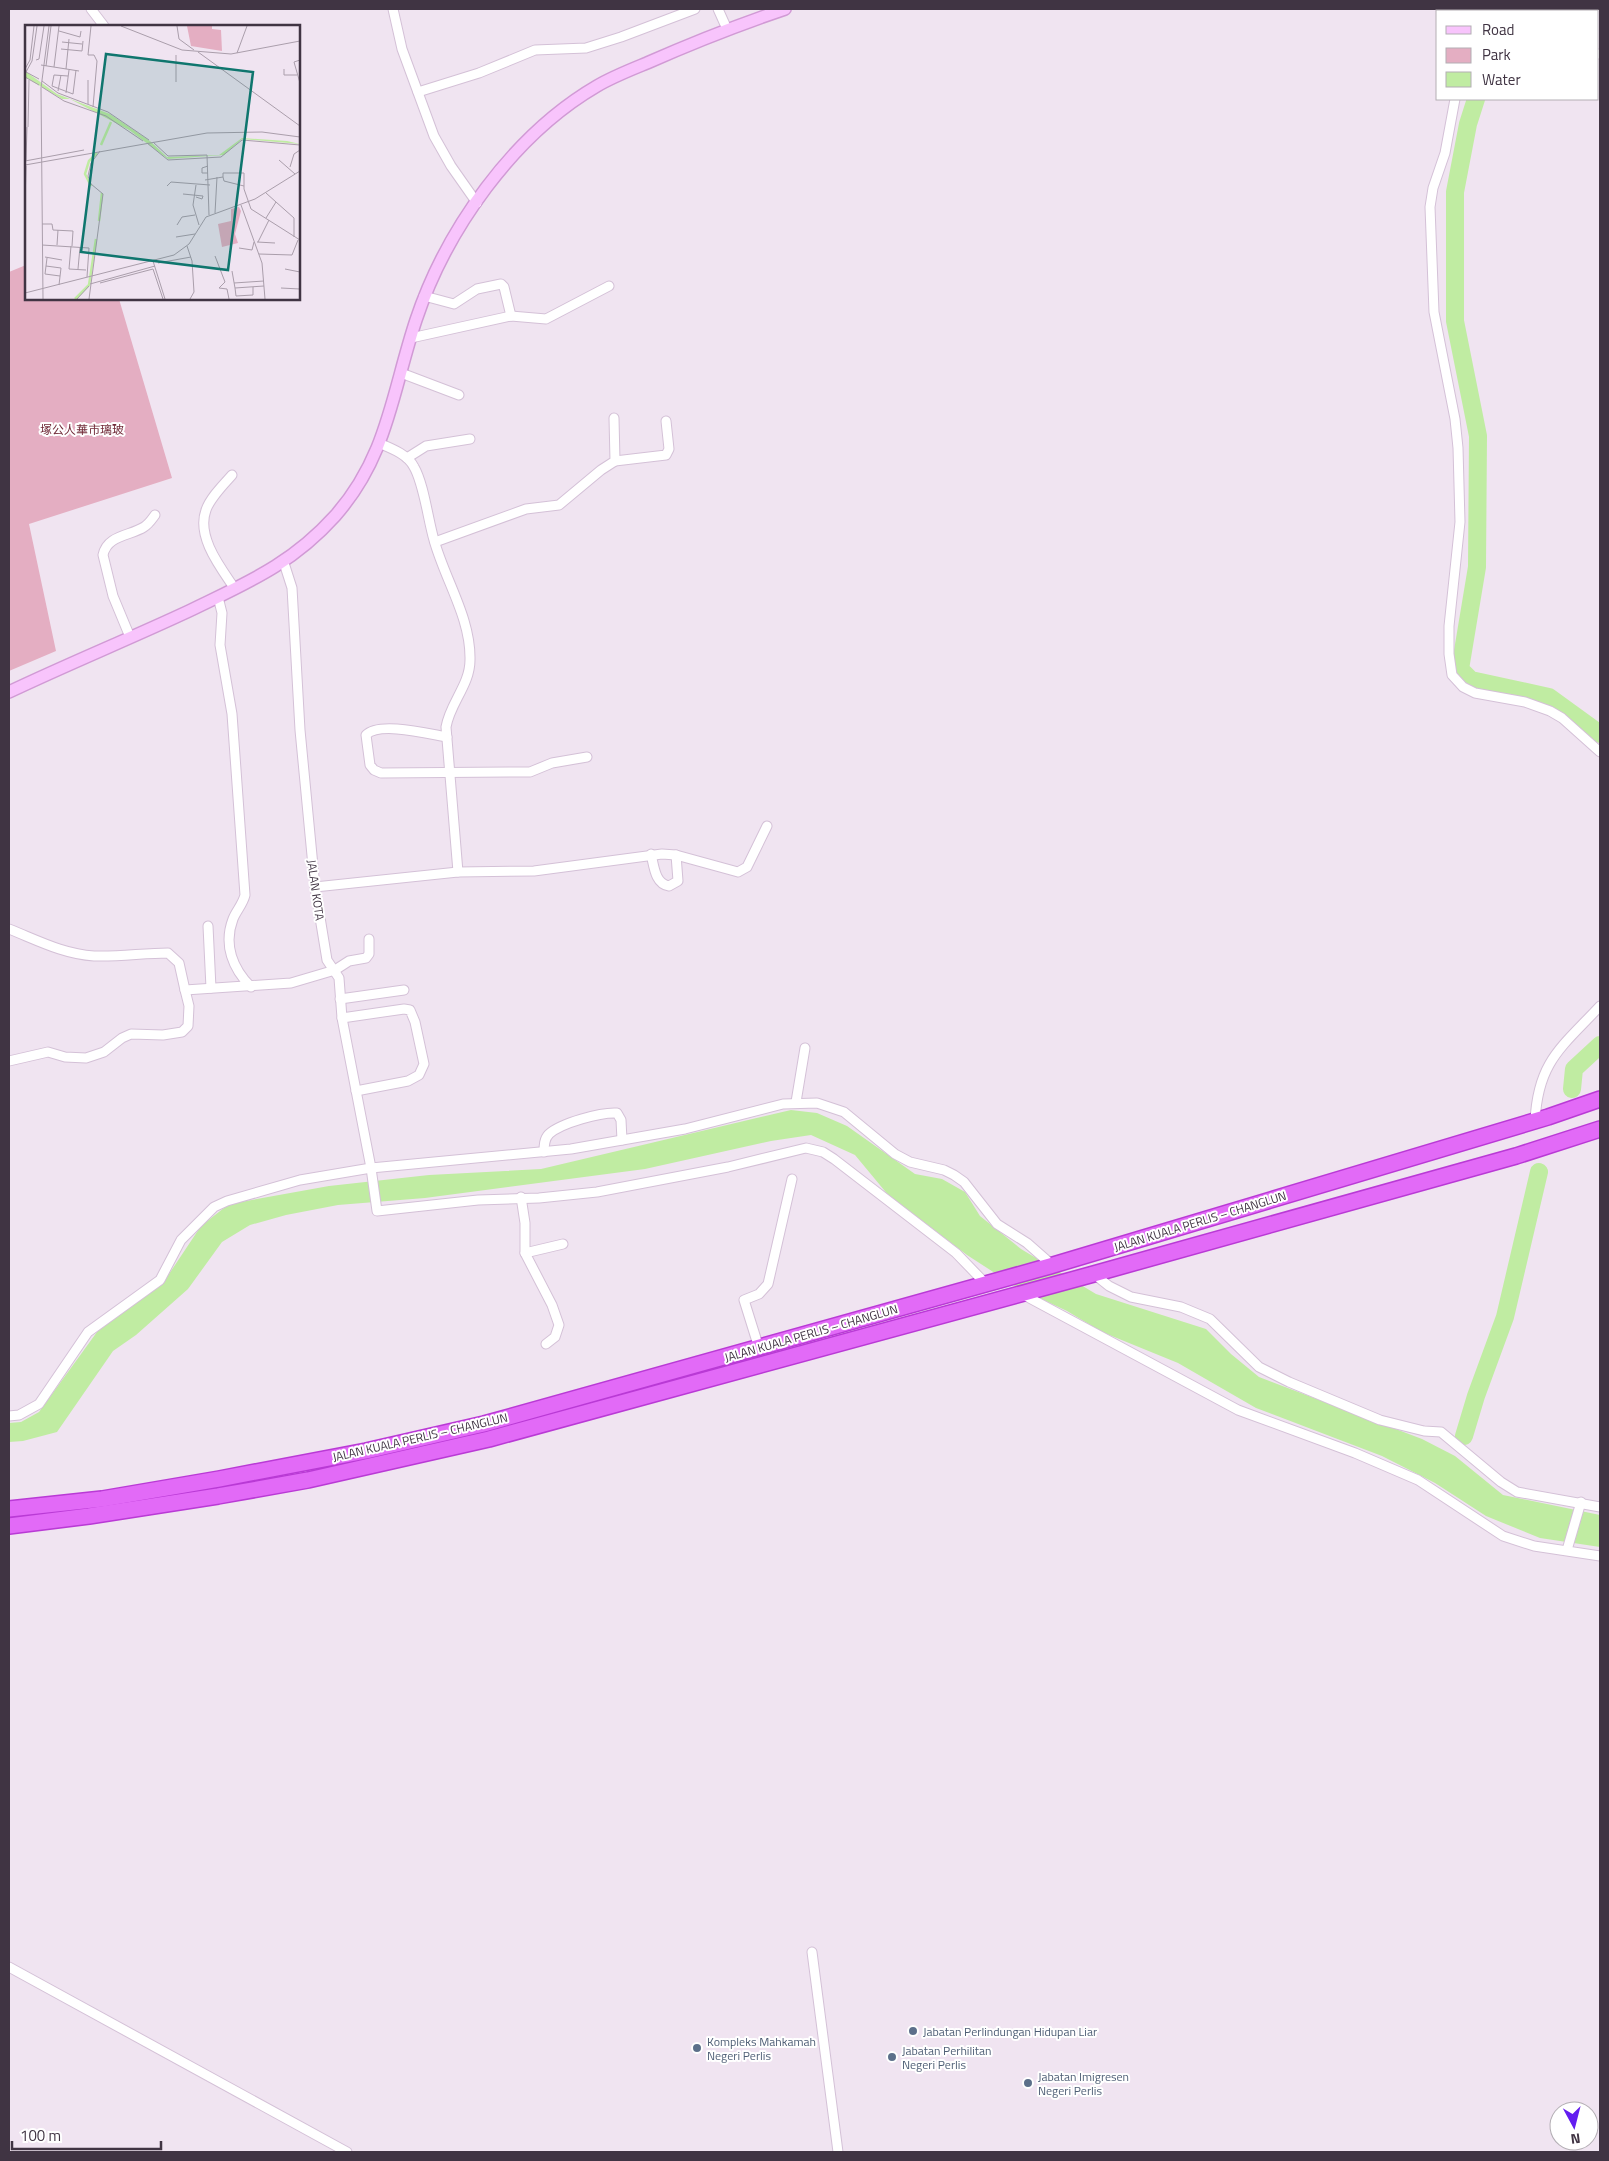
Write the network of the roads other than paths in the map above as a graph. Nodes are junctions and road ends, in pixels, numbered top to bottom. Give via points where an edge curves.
1 (90, 9) edge
2 (393, 9) edge
3 (695, 9) edge
4 (718, 9) edge
5 (785, 9) edge
6 (103, 25) edge
7 (727, 29) junction
8 (418, 92) junction
9 (1455, 100) edge
10 (477, 203) junction
11 (609, 286) dead end
12 (424, 296) junction
13 (511, 316) junction
14 (410, 338) junction
15 (401, 373) junction
16 (459, 395) dead end
17 (614, 418) dead end
18 (666, 421) dead end
19 (470, 439) dead end
20 (380, 444) junction
21 (407, 458) junction
22 (615, 461) junction
23 (232, 476) dead end
24 (155, 515) dead end
25 (434, 542) junction
26 (284, 563) junction
27 (234, 589) junction
28 (218, 597) junction
29 (130, 637) junction
30 (9, 692) edge
31 (447, 737) junction
32 (1600, 752) edge
33 (587, 757) dead end
34 (450, 772) junction
35 (767, 826) dead end
36 (651, 854) junction
37 (676, 855) junction
38 (458, 872) junction
39 (315, 886) junction
40 (208, 926) dead end
41 (9, 929) edge
42 (369, 940) dead end
43 (335, 970) junction
44 (251, 987) junction
45 (211, 988) junction
46 (185, 990) junction
47 (404, 990) dead end
48 (340, 999) junction
49 (1600, 1006) edge
50 (342, 1018) junction
51 (805, 1048) dead end
52 (9, 1061) edge
53 (356, 1091) junction
54 (1600, 1099) edge
55 (796, 1102) junction
56 (1541, 1120) junction
57 (1600, 1129) edge
58 (622, 1140) junction
59 (544, 1152) junction
60 (372, 1168) junction
61 (792, 1179) dead end
62 (521, 1197) junction
63 (563, 1244) dead end
64 (525, 1253) junction
65 (1051, 1265) junction
66 (1092, 1274) junction
67 (990, 1282) junction
68 (1024, 1294) junction
69 (546, 1344) dead end
70 (759, 1348) junction
71 (9, 1416) edge
72 (1580, 1505) junction
73 (1600, 1507) edge
74 (9, 1509) edge
75 (9, 1526) edge
76 (1568, 1547) junction
77 (1600, 1556) edge
78 (812, 1952) dead end
79 (9, 1967) edge
80 (347, 2152) edge
81 (838, 2152) edge

1 - 6 street
2 - 8 street via 402,49
3 - 8 street via 586,48 535,50 479,73
4 - 7 street
5 - 7 main road
7 - 10 main road via 629,70 584,94 558,113 518,151
8 - 10 street via 434,136
9 - 32 street via 1430,207 1434,312 1458,448 1460,522 1448,654 1452,675 1463,687 1475,693 1525,702 1550,711
10 - 12 main road via 440,259
11 - 13 street via 550,318
12 - 13 street via 454,304 477,289 501,284
12 - 14 main road
13 - 14 street
14 - 15 main road
15 - 16 street
15 - 20 main road
17 - 22 street
18 - 22 street via 669,449 666,455
19 - 21 street via 426,446
20 - 21 street
20 - 26 main road via 363,478 336,515
21 - 25 street via 416,469
22 - 25 street via 559,505 526,509
23 - 27 street via 209,504 204,517 211,549
24 - 29 street via 143,528 110,543 103,556 113,596
25 - 31 street via 464,619 470,647 467,682 448,715
26 - 27 main road
26 - 39 street, JALAN KOTA via 292,593 300,730
27 - 28 main road
28 - 29 main road
28 - 44 street via 222,613 220,645 232,714 246,895 233,919 230,942 236,971
29 - 30 main road
31 - 34 street
31 - 34 street via 398,729 374,730 366,735 370,765 374,770 381,773
33 - 34 street via 552,763 530,772
34 - 38 street
35 - 37 street via 746,867 738,872
36 - 37 street
36 - 37 street via 657,877 669,886 678,880
36 - 38 street via 534,871
38 - 39 street
39 - 43 street, JALAN KOTA via 327,960
40 - 45 street
41 - 46 street via 78,954 168,953 179,963
42 - 43 street via 366,958 349,961
43 - 44 street via 291,983
43 - 48 street, JALAN KOTA via 339,978
44 - 45 street
45 - 46 street
46 - 52 street via 189,1016 188,1026 182,1032 131,1034 104,1052 86,1058 65,1058 48,1052
47 - 48 street
48 - 50 street, JALAN KOTA
49 - 56 street via 1561,1047 1545,1070 1536,1098
50 - 53 street, JALAN KOTA
50 - 53 street via 410,1010 424,1064 419,1075 408,1081
51 - 55 street
53 - 60 street, JALAN KOTA
54 - 56 highway, JALAN KUALA PERLIS – CHANGLUN
55 - 58 street via 686,1129
55 - 65 street via 817,1103 844,1112 895,1154 910,1162 954,1175 964,1182 997,1224 1027,1243
56 - 65 highway, JALAN KUALA PERLIS – CHANGLUN
57 - 66 highway, JALAN KUALA PERLIS – CHANGLUN
58 - 59 street
58 - 59 street via 620,1116 611,1112 578,1120 550,1132 544,1143
59 - 60 street
60 - 62 street, JALAN KOTA via 377,1209
60 - 71 street via 293,1181 214,1207 182,1240 160,1280 88,1332 40,1404 19,1415
61 - 70 street via 768,1284 759,1294 744,1300
62 - 64 street
62 - 67 street via 573,1195 622,1188 806,1148 834,1159
63 - 64 street
64 - 69 street via 557,1317 558,1331
65 - 67 highway, JALAN KUALA PERLIS – CHANGLUN
66 - 68 highway, JALAN KUALA PERLIS – CHANGLUN
66 - 72 street via 1131,1297 1181,1307 1210,1319 1259,1367 1290,1382 1380,1420 1441,1432 1517,1492
67 - 70 highway, JALAN KUALA PERLIS – CHANGLUN
68 - 75 highway, JALAN KUALA PERLIS – CHANGLUN via 410,1458 218,1496
68 - 76 street via 1238,1410 1418,1480 1503,1536 1534,1546
70 - 74 highway, JALAN KUALA PERLIS – CHANGLUN via 561,1404 410,1442 210,1481 102,1499
72 - 73 street
72 - 76 street
76 - 77 street
78 - 81 street
79 - 80 street

